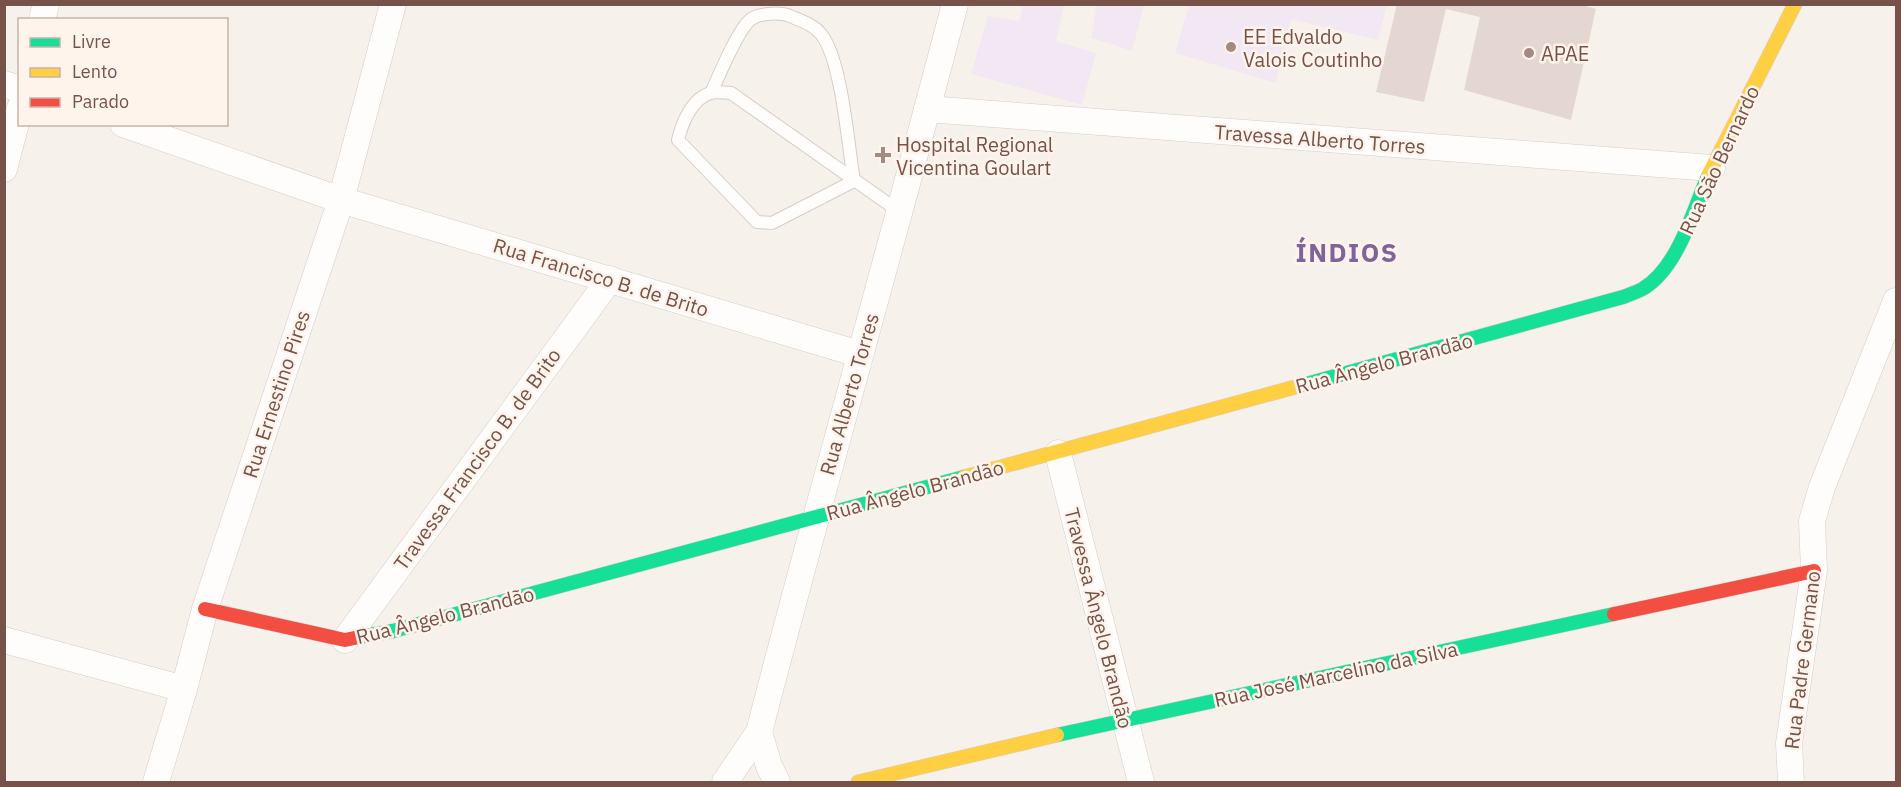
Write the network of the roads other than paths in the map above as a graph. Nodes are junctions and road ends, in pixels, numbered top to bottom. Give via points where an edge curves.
1 (393, 4) edge
2 (955, 4) edge
3 (1795, 4) edge
4 (711, 93) junction
5 (927, 110) junction
6 (18, 116) edge
7 (129, 126) edge
8 (1712, 168) junction
9 (4, 169) edge
10 (854, 181) junction
11 (341, 200) junction
12 (900, 212) junction
13 (610, 279) junction
14 (1623, 297) joint
15 (1896, 301) edge
16 (860, 354) junction
17 (1058, 453) junction
18 (814, 516) junction
19 (1814, 571) junction
20 (205, 609) junction
21 (4, 640) edge
22 (345, 640) junction
23 (184, 689) junction
24 (1124, 719) junction
25 (759, 732) junction
26 (156, 783) edge
27 (725, 783) edge
28 (777, 783) edge
29 (858, 783) edge
30 (1141, 783) edge
31 (1791, 783) edge

1 - 11 street, Rua Ernestino Pires
2 - 5 street, Rua Alberto Torres
3 - 8 street, Rua São Bernardo
4 - 10 lane via 731,93
4 - 10 lane via 697,102 682,124 678,140 757,222 772,223
4 - 10 lane via 750,20 784,14 812,25 822,35 836,68
5 - 8 street, Travessa Alberto Torres
5 - 12 street, Rua Alberto Torres
6 - 9 street
7 - 11 street, Rua Francisco B. de Brito
8 - 14 street, Rua São Bernardo via 1672,261 1644,288
10 - 12 lane
11 - 13 street, Rua Francisco B. de Brito
11 - 20 street, Rua Ernestino Pires
12 - 16 street, Rua Alberto Torres
13 - 16 street, Rua Francisco B. de Brito
13 - 22 street, Travessa Francisco B. de Brito
14 - 17 street, Rua Ângelo Brandão
15 - 19 street, Rua Padre Germano via 1822,487 1812,520
16 - 18 street, Rua Alberto Torres
17 - 18 street, Rua Ângelo Brandão
17 - 24 street, Travessa Ângelo Brandão
18 - 22 street, Rua Ângelo Brandão via 404,628
18 - 25 street, Rua Alberto Torres
19 - 24 street, Rua José Marcelino da Silva
19 - 31 street, Rua Padre Germano via 1789,744
20 - 22 street, Rua Ângelo Brandão
20 - 23 street, Rua Ernestino Pires
21 - 23 street
23 - 26 street, Rua Ernestino Pires
24 - 29 street, Rua José Marcelino da Silva
24 - 30 street, Travessa Ângelo Brandão
25 - 27 street
25 - 28 street

